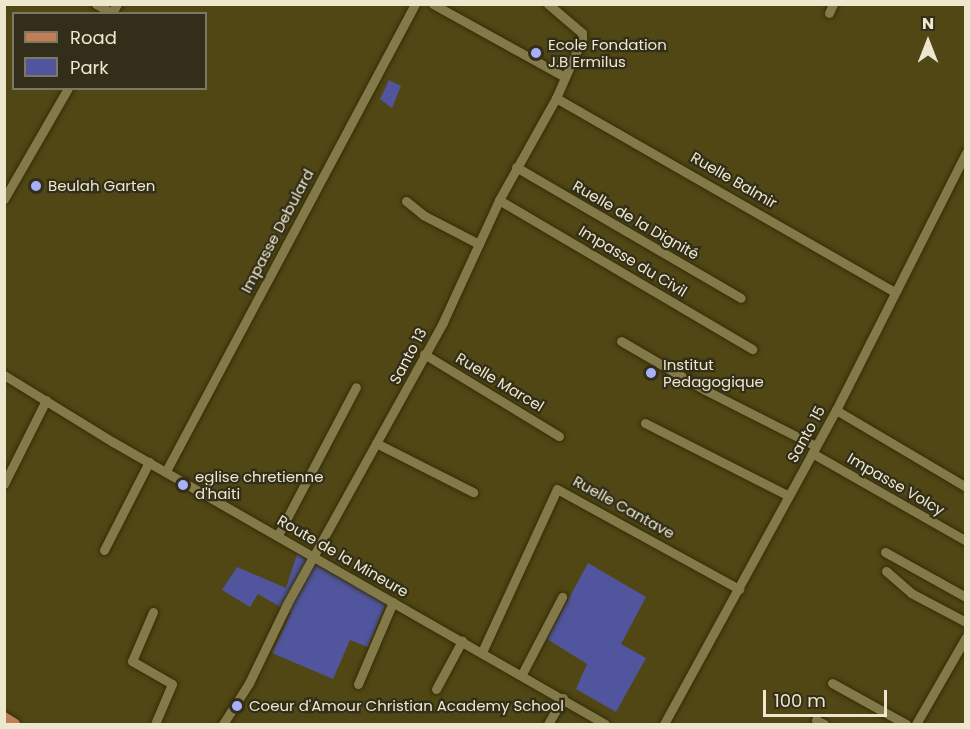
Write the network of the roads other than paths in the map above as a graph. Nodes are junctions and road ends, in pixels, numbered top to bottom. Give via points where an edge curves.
1 (96, 4) edge
2 (415, 4) edge
3 (433, 4) edge
4 (548, 4) edge
5 (109, 12) edge
6 (563, 76) junction
7 (67, 90) edge
8 (556, 98) junction
9 (966, 153) edge
10 (516, 167) junction
11 (4, 199) edge
12 (499, 200) junction
13 (406, 201) dead end
14 (479, 244) junction
15 (895, 292) junction
16 (741, 298) dead end
17 (621, 341) dead end
18 (752, 349) dead end
19 (424, 354) junction
20 (4, 375) edge
21 (356, 387) dead end
22 (46, 400) junction
23 (836, 410) junction
24 (645, 423) dead end
25 (559, 436) dead end
26 (376, 443) junction
27 (814, 449) junction
28 (149, 462) junction
29 (166, 471) junction
30 (4, 484) edge
31 (966, 487) edge
32 (473, 492) dead end
33 (789, 495) junction
34 (278, 535) junction
35 (966, 541) edge
36 (104, 550) dead end
37 (885, 552) dead end
38 (314, 556) junction
39 (886, 571) dead end
40 (739, 589) junction
41 (562, 597) dead end
42 (966, 597) edge
43 (393, 602) junction
44 (153, 612) dead end
45 (966, 622) edge
46 (966, 637) edge
47 (462, 641) junction
48 (482, 652) junction
49 (522, 674) junction
50 (832, 683) dead end
51 (358, 684) dead end
52 (436, 689) dead end
53 (563, 698) junction
54 (4, 717) edge
55 (15, 724) edge
56 (155, 724) edge
57 (223, 724) edge
58 (548, 724) edge
59 (605, 724) edge
60 (664, 724) edge
61 (906, 724) edge
62 (916, 724) edge

1 - 5 street
2 - 29 street, Impasse Debulard
3 - 6 street
4 - 6 street, Santo 13 via 583,36
6 - 8 street, Santo 13
7 - 11 street
8 - 10 street, Santo 13
8 - 15 street, Ruelle Balmir
9 - 15 street, Santo 15
10 - 12 street, Santo 13
10 - 16 street, Ruelle de la Dignité
12 - 14 street, Santo 13
12 - 18 street, Impasse du Civil
13 - 14 street via 423,215
14 - 19 street, Santo 13
15 - 23 street, Santo 15
17 - 27 street, Impasse Volcy
19 - 25 street, Ruelle Marcel
19 - 26 street, Santo 13
20 - 22 street, Route de la Mineure
21 - 34 street
22 - 28 street, Route de la Mineure
22 - 30 street
23 - 27 street, Santo 15
23 - 31 street
24 - 33 street
26 - 32 street
26 - 38 street, Santo 13
27 - 33 street, Santo 15
27 - 35 street, Impasse Volcy
28 - 29 street, Route de la Mineure
28 - 36 street
29 - 34 street, Route de la Mineure
33 - 40 street, Santo 15
34 - 38 street, Route de la Mineure
37 - 42 street
38 - 43 street, Route de la Mineure
38 - 57 street, Santo 13 via 249,683
39 - 45 street via 911,593
40 - 48 street, Ruelle Cantave via 557,489
40 - 60 street, Santo 15
41 - 49 street
43 - 47 street, Route de la Mineure
43 - 51 street
44 - 56 street via 132,661 172,684
46 - 62 street
47 - 48 street, Route de la Mineure
47 - 52 street
48 - 49 street, Route de la Mineure
49 - 53 street, Route de la Mineure
50 - 61 street
53 - 58 street
53 - 59 street, Route de la Mineure
54 - 55 main road

